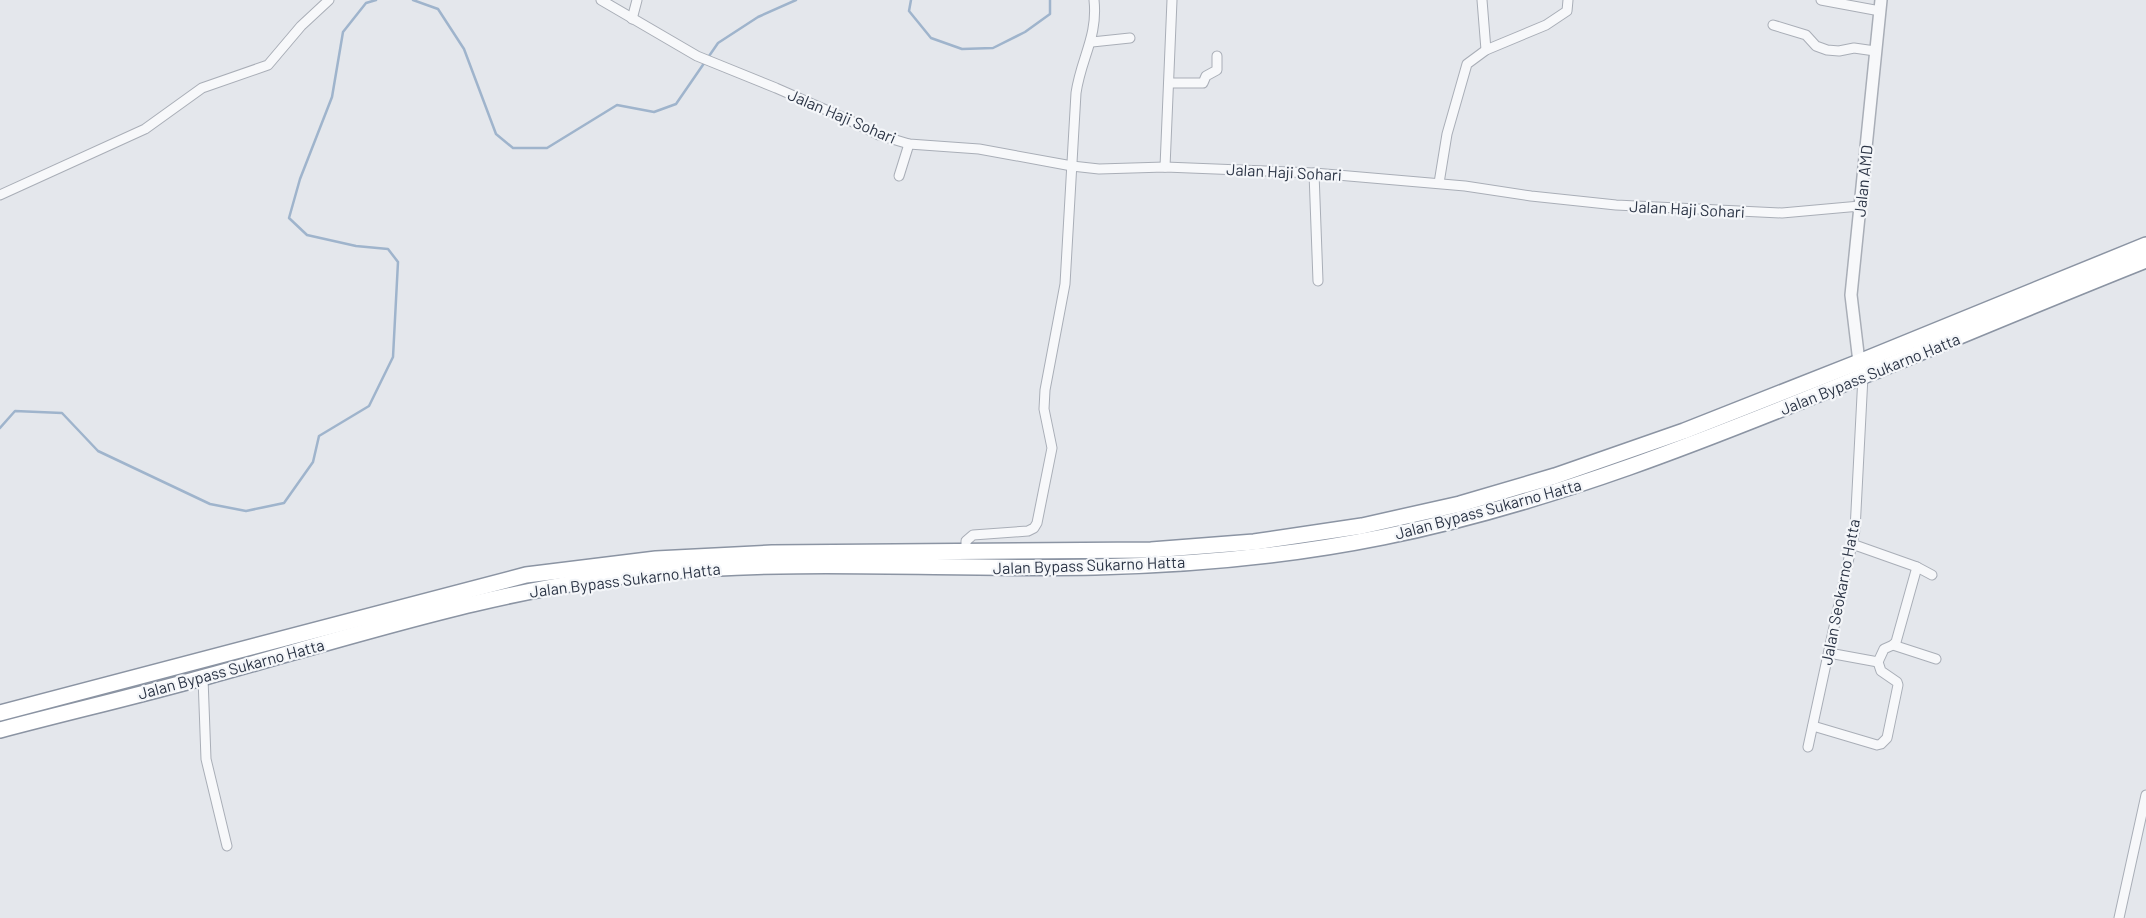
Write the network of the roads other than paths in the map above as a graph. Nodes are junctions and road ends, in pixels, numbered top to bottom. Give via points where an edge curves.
1 (329, 0) edge
2 (601, 0) edge
3 (637, 0) edge
4 (1094, 0) edge
5 (1172, 0) edge
6 (1482, 0) edge
7 (1568, 0) edge
8 (1821, 0) edge
9 (1880, 6) edge
10 (632, 19) junction
11 (1773, 25) dead end
12 (1130, 38) dead end
13 (1092, 42) junction
14 (1486, 50) junction
15 (1875, 51) junction
16 (1217, 56) dead end
17 (1169, 83) junction
18 (909, 144) junction
19 (1072, 166) junction
20 (1165, 166) junction
21 (1314, 173) junction
22 (900, 176) dead end
23 (1438, 183) junction
24 (0, 195) edge
25 (1860, 206) junction
26 (2146, 245) edge
27 (2146, 260) edge
28 (1318, 281) dead end
29 (1997, 313) junction
30 (1861, 369) junction
31 (1852, 544) junction
32 (966, 551) junction
33 (1918, 567) junction
34 (1932, 575) dead end
35 (1893, 645) junction
36 (1829, 653) junction
37 (1936, 659) dead end
38 (1878, 662) junction
39 (203, 678) junction
40 (0, 713) edge
41 (1813, 726) junction
42 (0, 730) edge
43 (1808, 747) dead end
44 (2146, 795) edge
45 (227, 846) dead end
46 (2119, 918) edge

1 - 24 street via 301,26 268,65 202,88 145,129
2 - 10 street, Jalan Haji Sohari
3 - 10 street
4 - 13 street
5 - 17 street
6 - 14 street
7 - 14 street via 1566,12 1546,25
8 - 9 street
9 - 15 street, Jalan AMD
10 - 18 street, Jalan Haji Sohari via 724,68 879,135
11 - 15 street via 1806,35 1816,46 1827,50 1839,52 1854,48
12 - 13 street
13 - 19 street via 1079,73
14 - 23 street via 1467,64 1447,134
15 - 25 street, Jalan AMD
16 - 17 street via 1217,70 1207,75 1203,83
17 - 20 street
18 - 19 street, Jalan Haji Sohari via 979,149
18 - 22 street
19 - 20 street, Jalan Haji Sohari via 1099,169
19 - 32 street via 1065,284 1045,390 1044,409 1052,448 1037,522 1028,531 973,535 966,541
20 - 21 street, Jalan Haji Sohari
21 - 23 street, Jalan Haji Sohari
21 - 28 street
23 - 25 street, Jalan Haji Sohari via 1616,205 1782,213
25 - 30 street, Jalan AMD via 1851,295
26 - 29 highway, Jalan Bypass Sukarno Hatta
27 - 29 highway, Jalan Bypass Sukarno Hatta
29 - 30 highway, Jalan Bypass Sukarno Hatta
30 - 31 street, Jalan Seokarno Hatta
30 - 32 highway, Jalan Bypass Sukarno Hatta via 1555,476 1460,504 1362,526 1254,542 1151,550
30 - 39 highway, Jalan Bypass Sukarno Hatta via 1687,447 1569,489 1376,538 1217,560 1099,567 778,566 652,573 520,592
31 - 33 street
31 - 36 street, Jalan Seokarno Hatta
32 - 40 highway, Jalan Bypass Sukarno Hatta via 656,559 526,575
33 - 34 street
33 - 35 street
35 - 37 street
35 - 38 street via 1884,649
36 - 38 street
36 - 41 street, Jalan Seokarno Hatta
38 - 41 street via 1881,671 1898,685 1884,742 1877,745
39 - 42 highway, Jalan Bypass Sukarno Hatta
39 - 45 street via 206,759
41 - 43 street, Jalan Seokarno Hatta
44 - 46 street

